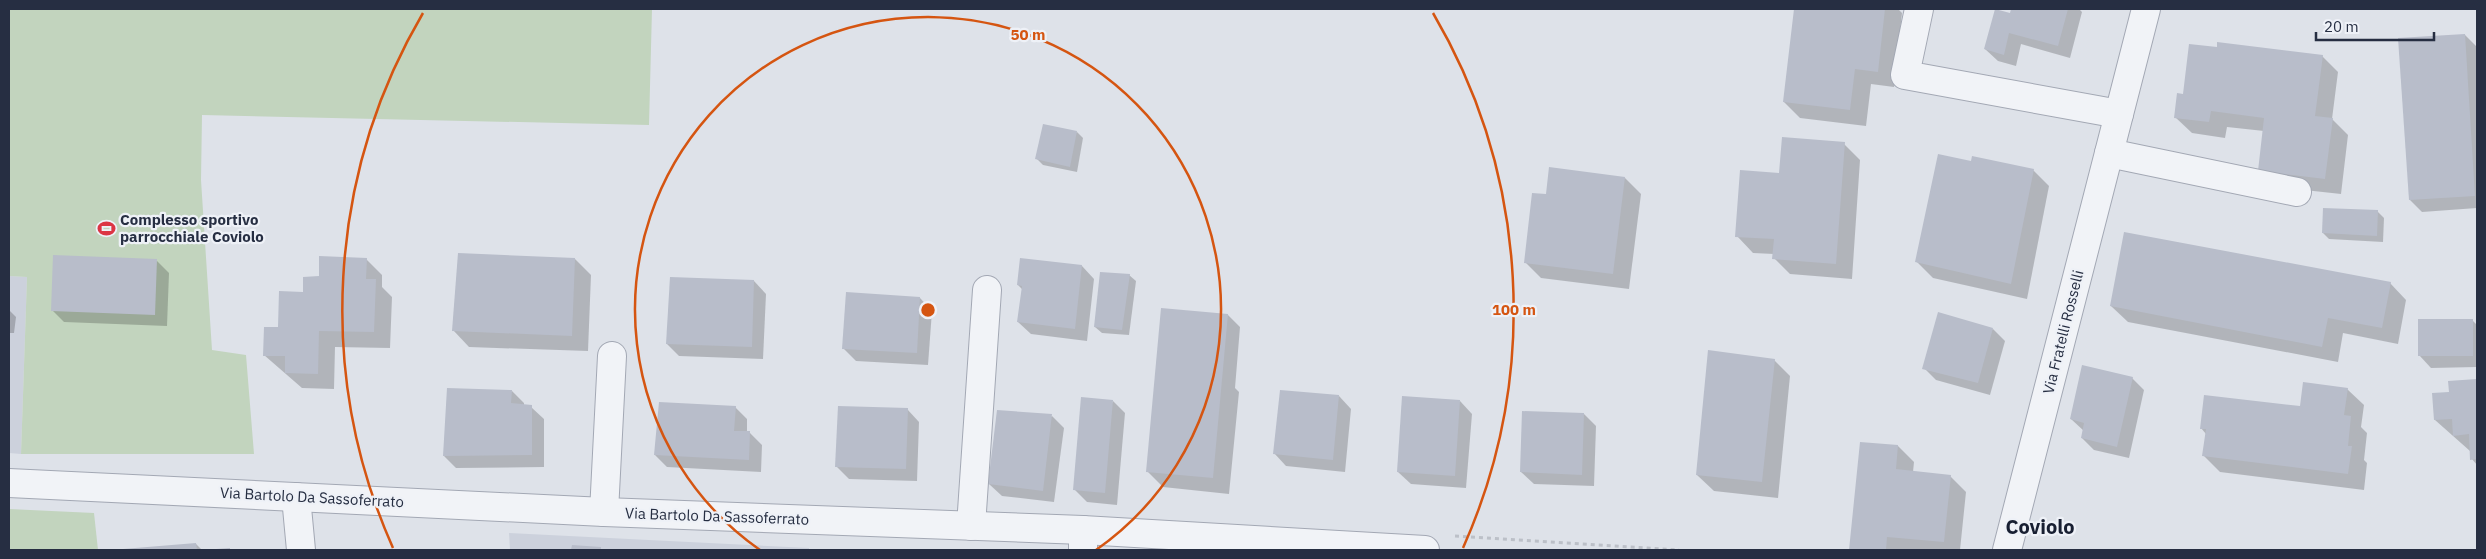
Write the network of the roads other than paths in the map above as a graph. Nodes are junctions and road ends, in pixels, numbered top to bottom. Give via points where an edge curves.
1 (1919, 9) edge
2 (2146, 9) edge
3 (2119, 114) junction
4 (2109, 153) junction
5 (2297, 192) dead end
6 (987, 290) dead end
7 (612, 356) dead end
8 (9, 483) edge
9 (296, 497) junction
10 (604, 512) junction
11 (971, 526) junction
12 (1083, 540) edge
13 (301, 550) edge
14 (1425, 550) edge
15 (2007, 550) edge

1 - 3 street via 1905,75
2 - 3 street, Via Fratelli Rosselli
3 - 4 street, Via Fratelli Rosselli
4 - 5 street
4 - 15 street, Via Fratelli Rosselli
6 - 11 street
7 - 10 street
8 - 9 street, Via Bartolo Da Sassoferrato
9 - 10 street, Via Bartolo Da Sassoferrato
9 - 13 street
10 - 11 street, Via Bartolo Da Sassoferrato
11 - 12 street, Via Bartolo Da Sassoferrato
12 - 14 street, Via Bartolo Da Sassoferrato

